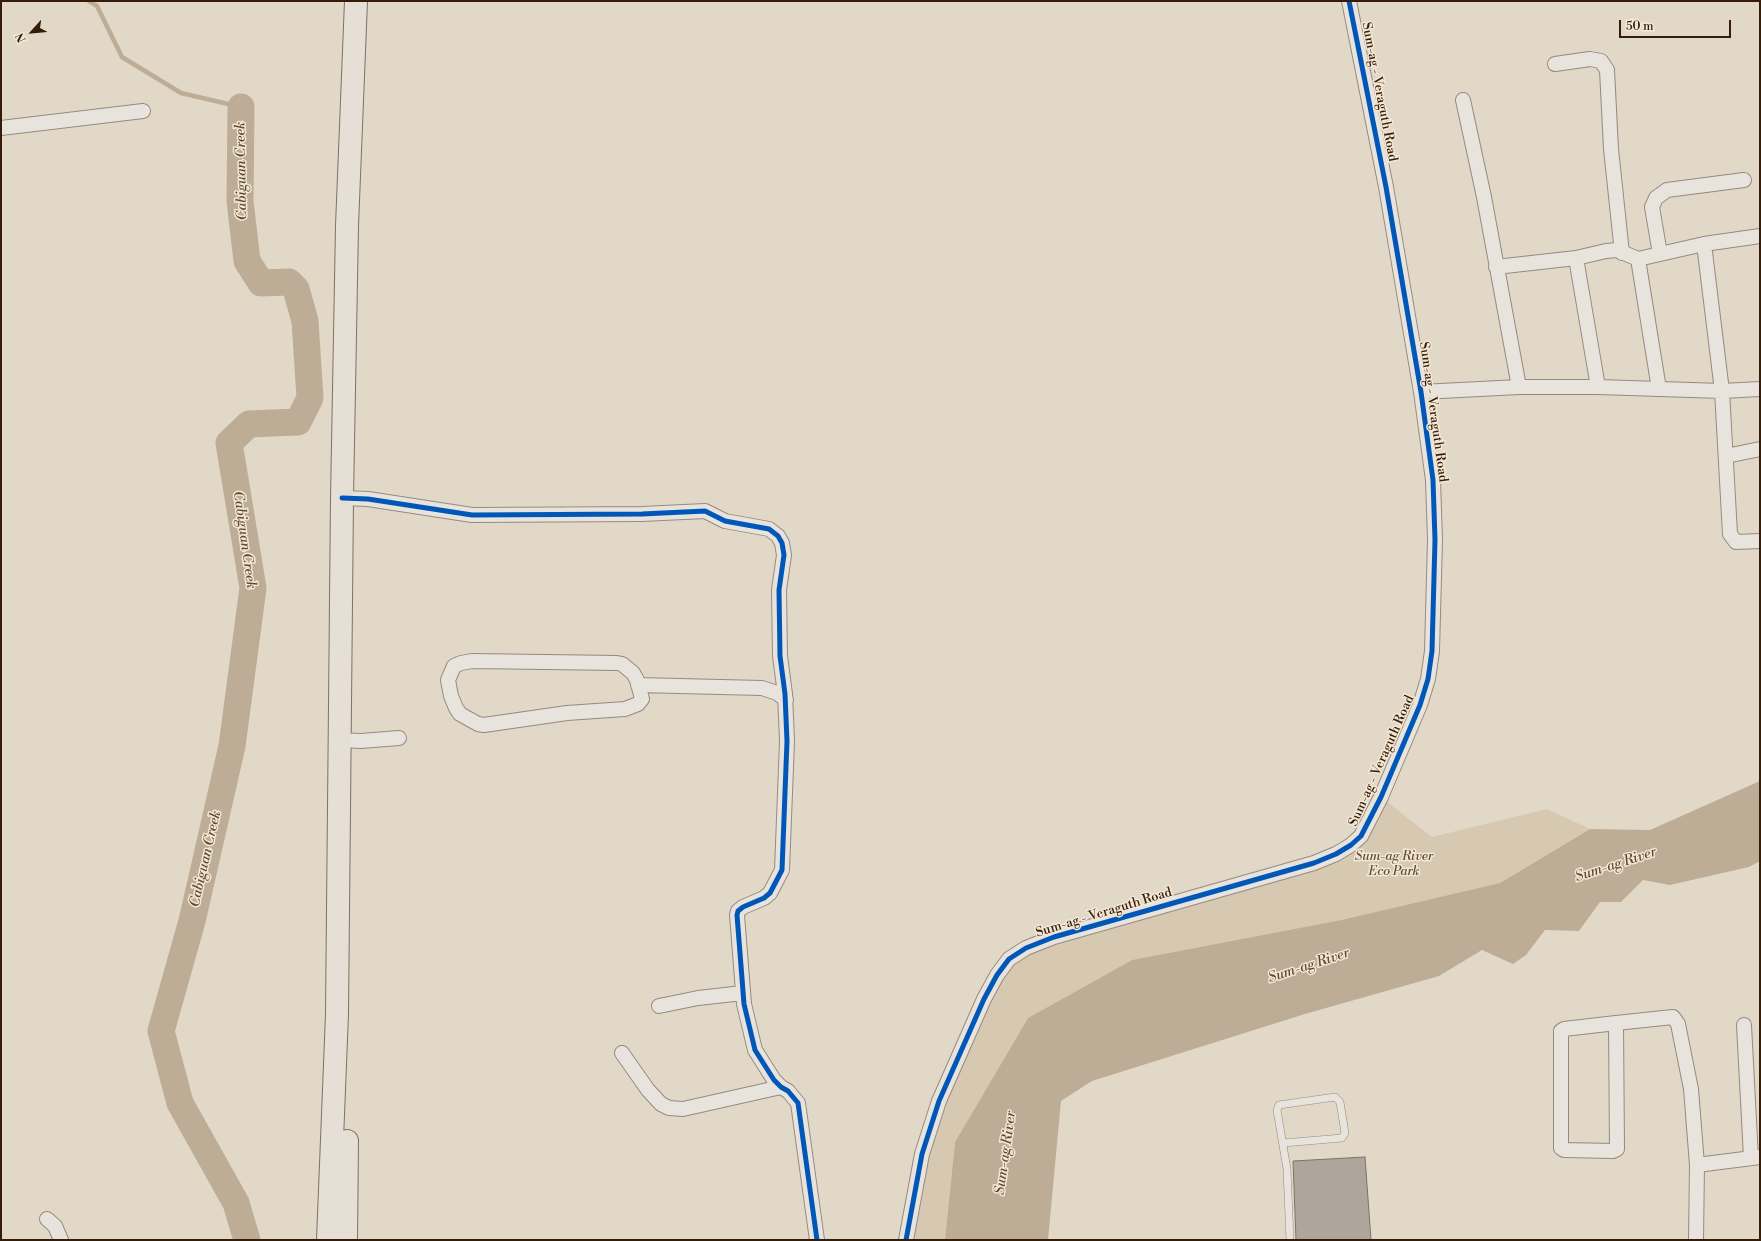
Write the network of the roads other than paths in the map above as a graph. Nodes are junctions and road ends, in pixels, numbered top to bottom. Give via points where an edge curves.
1 (356, 1) edge
2 (367, 1) edge
3 (1349, 1) edge
4 (1555, 64) dead end
5 (1463, 100) dead end
6 (143, 111) dead end
7 (1, 128) edge
8 (1744, 180) dead end
9 (1760, 236) edge
10 (1704, 244) junction
11 (1622, 253) junction
12 (1660, 254) junction
13 (1576, 258) junction
14 (1638, 259) junction
15 (1496, 267) junction
16 (1518, 387) junction
17 (1598, 387) junction
18 (1659, 389) junction
19 (1760, 389) edge
20 (1722, 391) junction
21 (1421, 392) junction
22 (1760, 449) edge
23 (1726, 456) junction
24 (347, 498) junction
25 (1760, 541) edge
26 (638, 685) junction
27 (786, 700) junction
28 (399, 738) dead end
29 (344, 740) junction
30 (743, 992) junction
31 (659, 1006) dead end
32 (1616, 1023) junction
33 (1744, 1025) dead end
34 (622, 1053) dead end
35 (781, 1087) junction
36 (1283, 1142) junction
37 (1756, 1158) edge
38 (1697, 1165) junction
39 (47, 1219) dead end
40 (61, 1240) edge
41 (328, 1240) edge
42 (346, 1240) edge
43 (817, 1240) edge
44 (906, 1240) edge
45 (1290, 1240) edge
46 (1696, 1240) edge

1 - 24 highway via 347,226
2 - 24 highway
3 - 21 street, Sum-ag - Veraguth Road via 1386,188
4 - 11 street via 1590,59 1601,61 1607,70 1611,149
5 - 15 street
6 - 7 street
8 - 12 street via 1667,190 1656,198 1652,208
9 - 10 street
10 - 12 street
10 - 20 street
11 - 13 street via 1617,250 1606,251
11 - 14 street
12 - 14 street
13 - 15 street
13 - 17 street
14 - 18 street
15 - 16 street
16 - 17 street
16 - 21 street
17 - 18 street
18 - 20 street
19 - 20 street
20 - 23 street
21 - 44 street, Sum-ag - Veraguth Road via 1433,480 1435,540 1432,650 1428,679 1420,705 1361,836 1336,854 1314,863 1054,936 1026,948 1009,959 984,999 939,1101 922,1154
22 - 23 street
23 - 25 street via 1730,534 1736,542
24 - 27 street via 472,515 705,511 724,521 769,529 778,536 784,555 779,596 780,656
24 - 29 highway
26 - 26 street via 633,674 622,664 611,662 472,661 454,666 448,680 450,696 460,714 471,722 484,725 567,713 631,708 642,699
26 - 27 street via 762,688 777,693
27 - 30 street via 782,870 770,893 743,907 737,915
28 - 29 street
29 - 41 highway
29 - 42 highway
30 - 31 street
30 - 35 street via 755,1050
32 - 32 street via 1617,1148 1613,1151 1562,1149 1559,1144 1561,1031
32 - 38 street via 1670,1016 1675,1019 1691,1089
33 - 37 street
34 - 35 street via 648,1090 661,1104 669,1108 683,1109
35 - 43 street via 788,1090 798,1103
36 - 36 lane via 1342,1138 1345,1133 1340,1102 1335,1097 1279,1105 1277,1110
36 - 45 lane via 1288,1169
37 - 38 street
38 - 46 street
39 - 40 street via 55,1226

